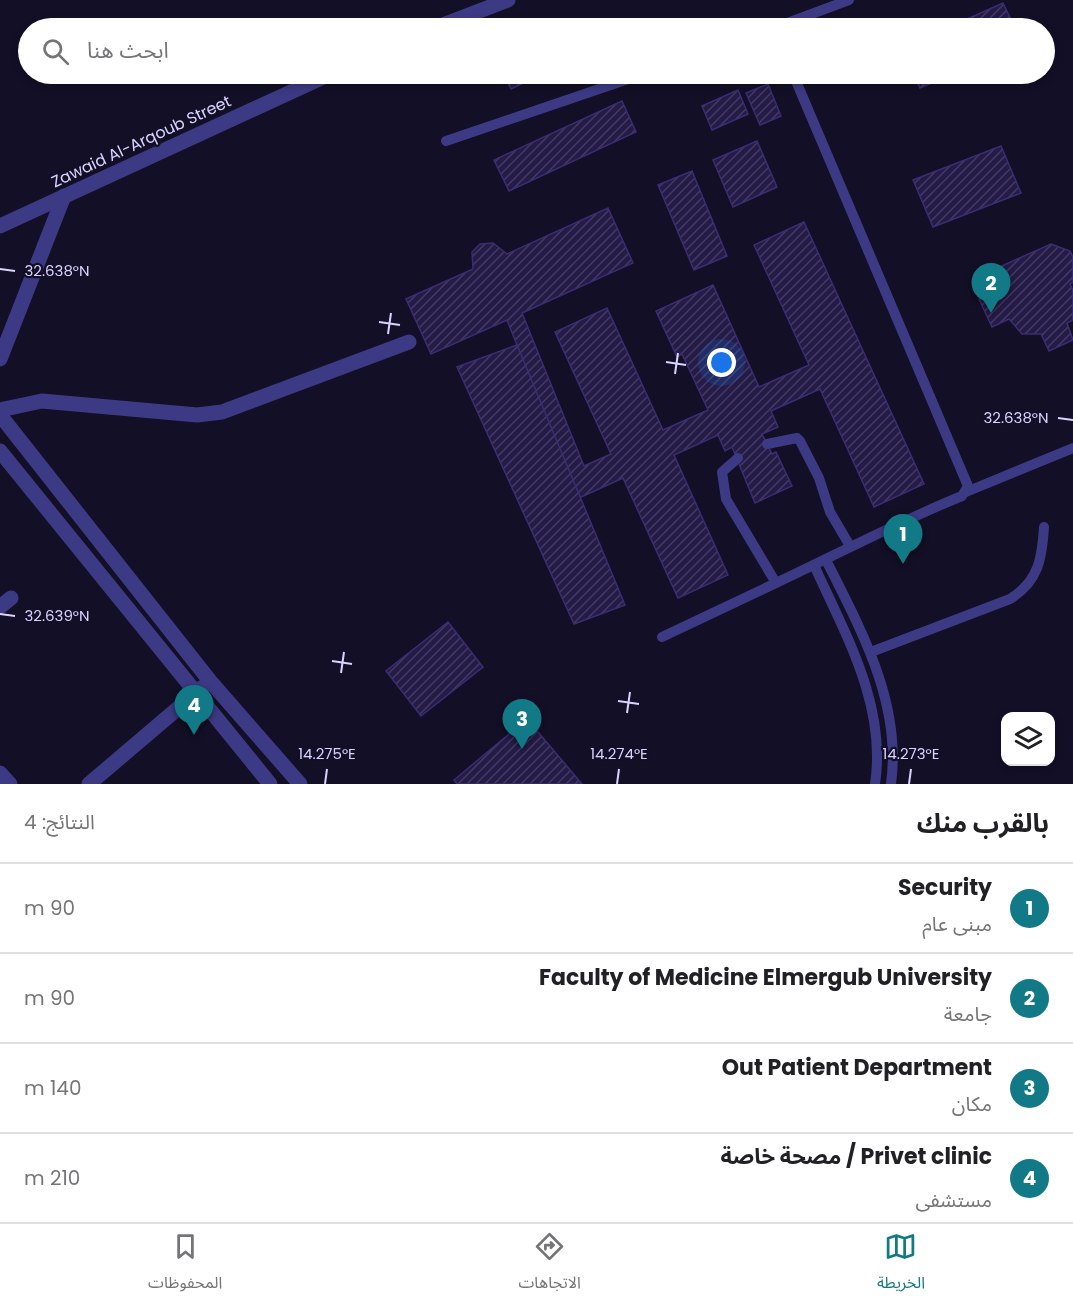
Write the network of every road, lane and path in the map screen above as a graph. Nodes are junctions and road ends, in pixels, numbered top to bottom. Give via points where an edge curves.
1 (508, 0) edge
2 (849, 0) edge
3 (461, 18) edge
4 (801, 18) edge
5 (308, 84) edge
6 (614, 84) edge
7 (797, 84) edge
8 (446, 141) dead end
9 (64, 196) junction
10 (0, 226) edge
11 (409, 342) dead end
12 (0, 359) edge
13 (0, 413) edge
14 (767, 444) dead end
15 (1073, 448) edge
16 (0, 452) edge
17 (738, 459) dead end
18 (966, 492) junction
19 (1044, 527) dead end
20 (850, 546) junction
21 (826, 560) junction
22 (814, 566) junction
23 (776, 583) junction
24 (662, 637) dead end
25 (871, 652) junction
26 (210, 681) junction
27 (196, 692) junction
28 (0, 772) edge
29 (10, 784) edge
30 (89, 784) edge
31 (270, 784) edge
32 (300, 784) edge
33 (875, 784) edge
34 (891, 784) edge

1 - 3 street
2 - 4 lane
5 - 9 street, Zawaid Al-Arqoub Street
6 - 8 lane
7 - 18 lane via 967,478
9 - 10 street, Zawaid Al-Arqoub Street
9 - 12 street
11 - 13 street via 222,412 197,415 42,401
13 - 26 street
14 - 20 lane via 790,437 800,441 819,477 830,512
15 - 18 lane
16 - 27 street
17 - 23 lane via 722,472 726,499
18 - 20 lane
19 - 25 lane via 1040,566 1021,592
20 - 21 lane
21 - 22 lane
21 - 25 lane
22 - 23 lane
22 - 33 lane via 858,662 871,701 877,736
23 - 24 lane
25 - 34 lane via 886,698 892,734
26 - 27 street
26 - 32 street
27 - 30 street
27 - 31 street
28 - 29 street

